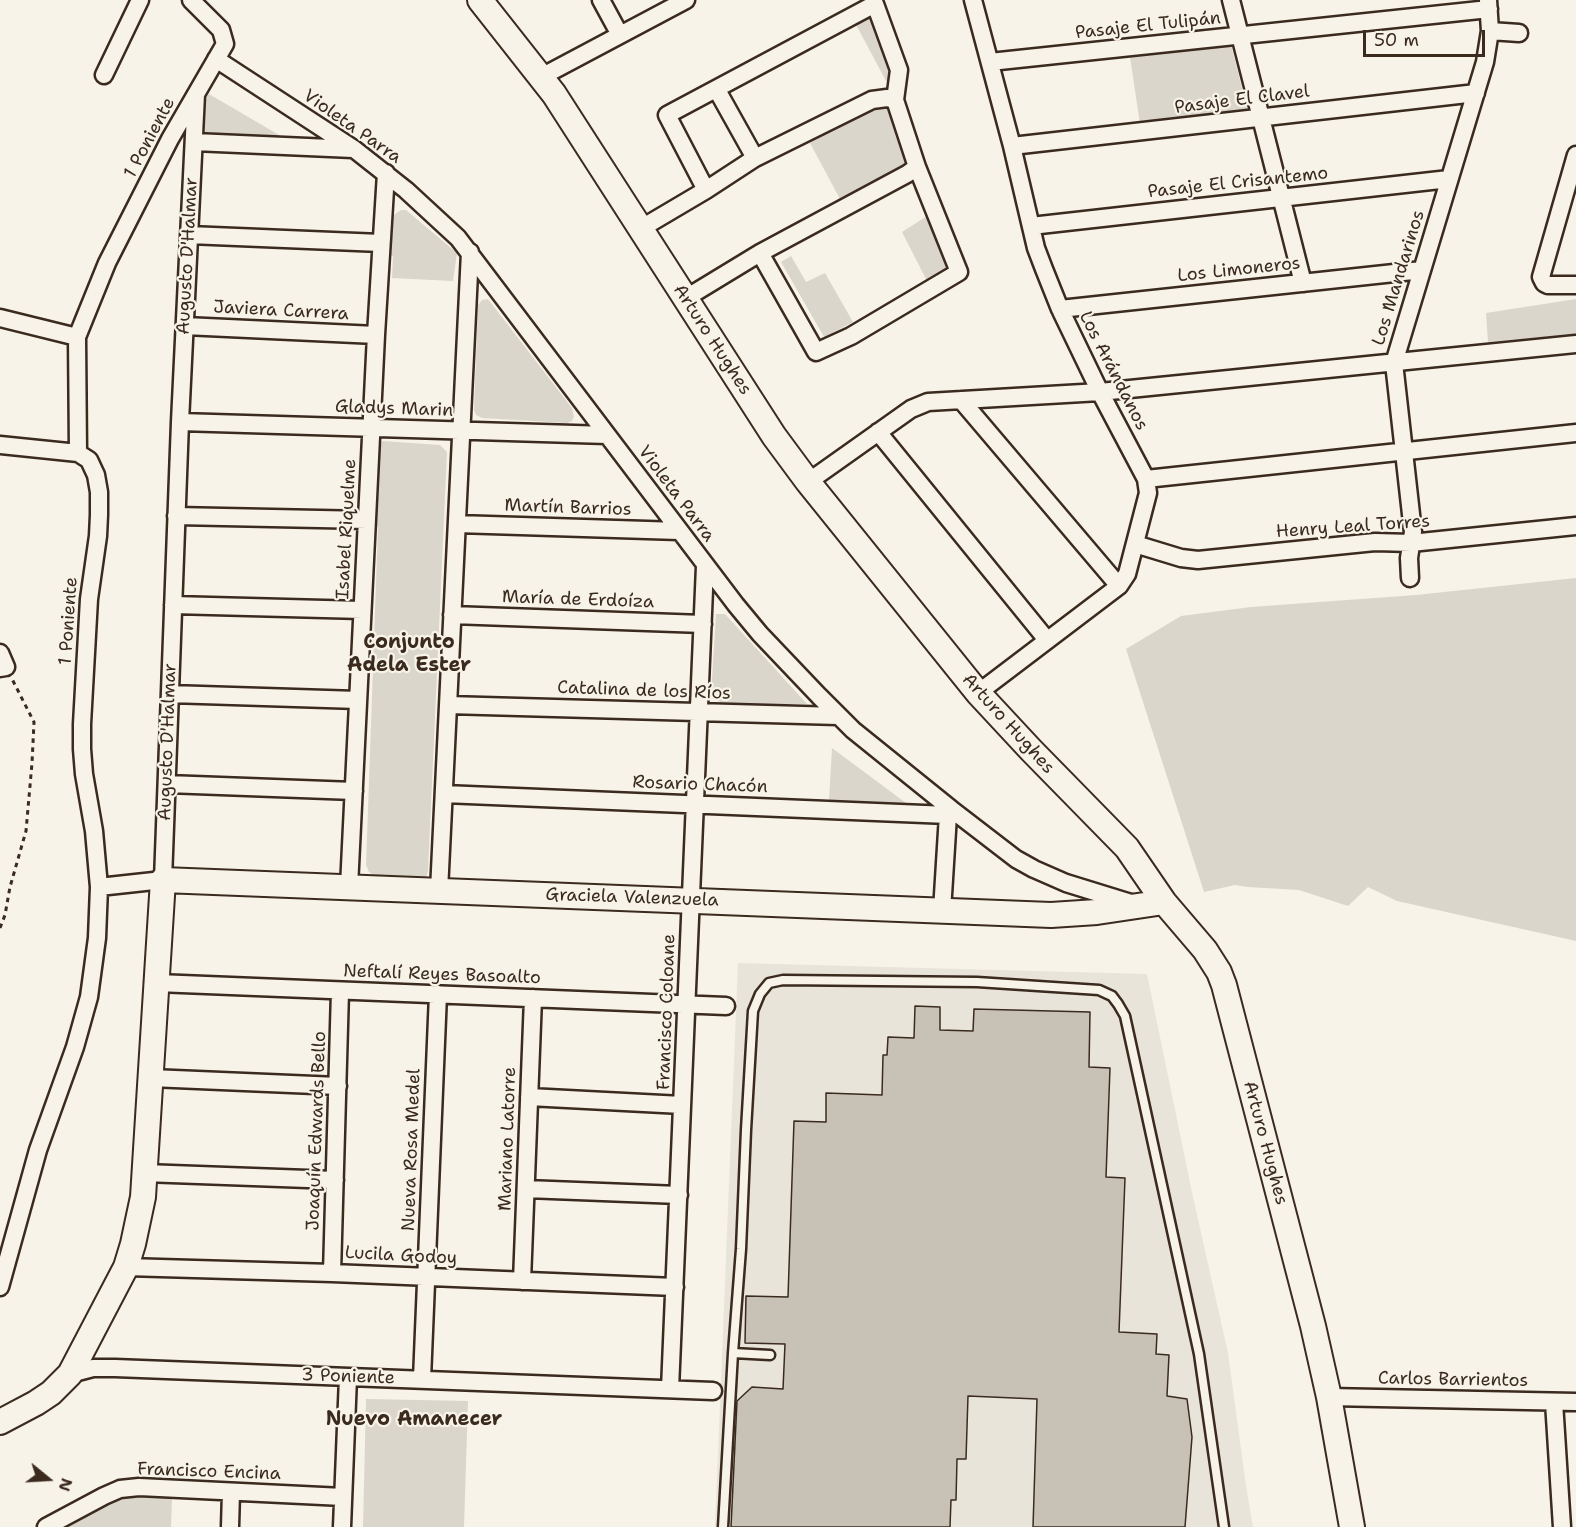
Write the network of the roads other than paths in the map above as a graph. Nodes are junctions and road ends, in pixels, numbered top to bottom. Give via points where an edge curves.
1 (140, 0) edge
2 (191, 0) edge
3 (480, 0) edge
4 (600, 0) edge
5 (686, 0) edge
6 (973, 0) edge
7 (1231, 0) edge
8 (1489, 5) edge
9 (1490, 31) junction
10 (1519, 33) dead end
11 (620, 35) junction
12 (1240, 36) junction
13 (216, 59) junction
14 (990, 62) junction
15 (104, 75) dead end
16 (541, 77) junction
17 (717, 90) junction
18 (1476, 93) junction
19 (196, 94) junction
20 (895, 100) junction
21 (1261, 117) junction
22 (194, 142) junction
23 (1012, 146) junction
24 (354, 149) junction
25 (1576, 155) edge
26 (755, 159) junction
27 (917, 167) junction
28 (386, 173) junction
29 (1449, 179) junction
30 (706, 190) junction
31 (1281, 198) junction
32 (1031, 226) junction
33 (640, 229) junction
34 (189, 235) junction
35 (381, 243) junction
36 (470, 252) junction
37 (760, 253) junction
38 (1422, 270) junction
39 (1303, 283) junction
40 (1576, 285) edge
41 (686, 298) junction
42 (1060, 309) junction
43 (0, 318) edge
44 (185, 326) junction
45 (376, 335) junction
46 (77, 337) junction
47 (1576, 344) edge
48 (1394, 363) junction
49 (1100, 392) junction
50 (961, 400) junction
51 (180, 422) junction
52 (371, 428) junction
53 (461, 431) junction
54 (878, 432) junction
55 (1576, 433) edge
56 (607, 435) junction
57 (0, 446) edge
58 (1404, 451) junction
59 (78, 453) junction
60 (1146, 479) junction
61 (808, 482) junction
62 (176, 516) junction
63 (367, 520) junction
64 (457, 524) junction
65 (1576, 526) edge
66 (679, 531) junction
67 (1411, 543) junction
68 (1135, 544) junction
69 (705, 566) junction
70 (1410, 578) dead end
71 (1119, 586) junction
72 (173, 605) junction
73 (363, 610) junction
74 (452, 615) junction
75 (703, 624) junction
76 (1047, 640) junction
77 (978, 693) junction
78 (170, 694) junction
79 (358, 700) junction
80 (448, 705) junction
81 (699, 712) junction
82 (838, 716) junction
83 (167, 784) junction
84 (354, 791) junction
85 (444, 794) junction
86 (695, 804) junction
87 (949, 812) junction
88 (164, 880) junction
89 (99, 887) junction
90 (349, 887) junction
91 (439, 891) junction
92 (691, 901) junction
93 (1164, 902) junction
94 (1139, 906) junction
95 (942, 911) junction
96 (157, 983) junction
97 (340, 991) junction
98 (438, 994) junction
99 (533, 998) junction
100 (687, 1004) junction
101 (726, 1006) dead end
102 (151, 1078) junction
103 (338, 1086) junction
104 (529, 1097) junction
105 (682, 1105) junction
106 (144, 1173) junction
107 (335, 1180) junction
108 (526, 1188) junction
109 (679, 1195) junction
110 (126, 1267) junction
111 (332, 1272) junction
112 (426, 1277) junction
113 (522, 1281) junction
114 (0, 1287) edge
115 (675, 1287) junction
116 (733, 1353) junction
117 (770, 1355) dead end
118 (70, 1374) junction
119 (348, 1377) junction
120 (422, 1379) junction
121 (670, 1389) junction
122 (713, 1391) dead end
123 (1329, 1397) junction
124 (1554, 1402) junction
125 (1576, 1402) edge
126 (0, 1422) edge
127 (231, 1492) junction
128 (343, 1497) junction
129 (46, 1527) edge
130 (230, 1527) edge
131 (342, 1527) edge
132 (723, 1527) edge
133 (1224, 1527) edge
134 (1352, 1527) edge
135 (1562, 1527) edge

1 - 15 street
2 - 13 street, 1 Poniente via 221,30 225,44
3 - 16 street, Arturo Hughes
4 - 11 street
5 - 11 street
6 - 14 street, Los Arándanos
7 - 12 street
8 - 9 street, Los Mandarinos
8 - 12 street, Pasaje El Tulipán
9 - 10 street
9 - 18 street, Los Mandarinos
11 - 16 street
12 - 14 street, Pasaje El Tulipán
12 - 21 street
13 - 19 street, 1 Poniente
13 - 24 street, Violeta Parra
14 - 23 street, Los Arándanos
16 - 33 street, Arturo Hughes
17 - 20 street via 875,4 899,70
17 - 26 street
17 - 30 street via 667,115
18 - 21 street, Pasaje El Clavel
18 - 29 street, Los Mandarinos
19 - 22 street, Augusto D'Halmar
19 - 46 street, 1 Poniente via 107,263
20 - 26 street via 872,100
20 - 27 street
21 - 23 street, Pasaje El Clavel
21 - 31 street
22 - 24 street
22 - 34 street, Augusto D'Halmar
23 - 32 street, Los Arándanos
24 - 28 street, Violeta Parra
25 - 40 street via 1542,273 1542,280 1548,285
26 - 30 street
27 - 37 street
27 - 37 street via 959,272 851,336 816,352
28 - 35 street, Isabel Riquelme
28 - 36 street, Violeta Parra
29 - 31 street, Pasaje El Crisantemo
29 - 38 street, Los Mandarinos
30 - 33 street
31 - 32 street, Pasaje El Crisantemo
31 - 39 street
32 - 42 street, Los Arándanos
33 - 41 street, Arturo Hughes
34 - 35 street
34 - 44 street, Augusto D'Halmar
35 - 45 street, Isabel Riquelme
36 - 53 street
36 - 56 street, Violeta Parra
37 - 41 street
38 - 39 street, Los Limoneros
38 - 48 street, Los Mandarinos
39 - 42 street, Los Limoneros
41 - 61 street, Arturo Hughes
42 - 49 street, Los Arándanos
43 - 46 street
44 - 45 street, Javiera Carrera
44 - 51 street, Augusto D'Halmar
45 - 52 street, Isabel Riquelme
46 - 59 street, 1 Poniente
47 - 48 street
48 - 49 street
48 - 58 street, Los Mandarinos
49 - 50 street
49 - 60 street, Los Arándanos
50 - 54 street via 917,405
50 - 71 street
51 - 52 street, Gladys Marin
51 - 62 street, Augusto D'Halmar
52 - 53 street, Gladys Marin
52 - 63 street, Isabel Riquelme
53 - 56 street, Gladys Marin
53 - 64 street
54 - 61 street
54 - 76 street
55 - 58 street
56 - 66 street, Violeta Parra
57 - 59 street
58 - 60 street
58 - 67 street, Los Mandarinos
59 - 89 street, 1 Poniente via 93,466 99,492 82,741
60 - 68 street, Los Arándanos via 1148,498
61 - 77 street, Arturo Hughes
62 - 63 street
62 - 72 street, Augusto D'Halmar
63 - 73 street, Isabel Riquelme
64 - 66 street, Martín Barrios
64 - 74 street
65 - 67 street, Henry Leal Torres
66 - 69 street, Violeta Parra
67 - 68 street, Henry Leal Torres via 1375,542 1198,560
67 - 70 street, Los Mandarinos
68 - 71 street, Los Arándanos via 1127,574
69 - 75 street, Francisco Coloane
69 - 82 street, Violeta Parra via 760,634
71 - 76 street, Los Arándanos
72 - 73 street
72 - 78 street, Augusto D'Halmar
73 - 79 street, Isabel Riquelme
74 - 75 street, María de Erdoíza
74 - 80 street
75 - 81 street, Francisco Coloane
76 - 77 street, Los Arándanos
77 - 93 street, Arturo Hughes via 1127,848
78 - 79 street
78 - 83 street, Augusto D'Halmar
79 - 84 street, Isabel Riquelme
80 - 81 street, Catalina de los Ríos
80 - 85 street
81 - 82 street, Catalina de los Ríos
81 - 86 street, Francisco Coloane
82 - 87 street, Violeta Parra
83 - 84 street
83 - 88 street, Augusto D'Halmar
84 - 90 street, Isabel Riquelme
85 - 86 street, Rosario Chacón
85 - 91 street
86 - 87 street, Rosario Chacón
86 - 92 street, Francisco Coloane
87 - 94 street, Violeta Parra via 1034,869
87 - 95 street
88 - 89 street, Graciela Valenzuela
88 - 90 street, Graciela Valenzuela
88 - 96 street, Augusto D'Halmar
89 - 114 street, 1 Poniente via 89,997 38,1150
90 - 91 street, Graciela Valenzuela
91 - 92 street, Graciela Valenzuela
92 - 95 street, Graciela Valenzuela
92 - 100 street, Francisco Coloane
93 - 94 street, Graciela Valenzuela
93 - 123 street, Arturo Hughes via 1212,960 1224,985
94 - 95 street, Graciela Valenzuela via 1050,915
96 - 97 street, Neftalí Reyes Basoalto
96 - 102 street, Augusto D'Halmar
97 - 98 street, Neftalí Reyes Basoalto
97 - 103 street, Joaquín Edwards Bello
98 - 99 street, Neftalí Reyes Basoalto
98 - 112 street, Nueva Rosa Medel
99 - 100 street, Neftalí Reyes Basoalto
99 - 104 street, Mariano Latorre
100 - 101 street, Neftalí Reyes Basoalto
100 - 105 street, Francisco Coloane
102 - 103 street
102 - 106 street, Augusto D'Halmar
103 - 107 street, Joaquín Edwards Bello
104 - 105 street
104 - 108 street, Mariano Latorre
105 - 109 street, Francisco Coloane
106 - 107 street
106 - 110 street, Augusto D'Halmar via 139,1220
107 - 111 street, Joaquín Edwards Bello
108 - 109 street
108 - 113 street, Mariano Latorre
109 - 115 street, Francisco Coloane
110 - 111 street, Lucila Godoy
110 - 118 street, Augusto D'Halmar
111 - 112 street, Lucila Godoy
112 - 113 street, Lucila Godoy
112 - 120 street, Nueva Rosa Medel
113 - 115 street, Lucila Godoy
115 - 121 street, Francisco Coloane
116 - 117 lane
116 - 132 lane
116 - 133 lane via 753,1011 770,983 977,982 1099,990 1112,996 1125,1016 1199,1354
118 - 119 street, 3 Poniente via 115,1368
118 - 126 street via 51,1393
119 - 120 street, 3 Poniente
119 - 128 street
120 - 121 street, 3 Poniente
121 - 122 street, 3 Poniente
123 - 124 street, Carlos Barrientos
123 - 134 street, Arturo Hughes
124 - 125 street, Carlos Barrientos
124 - 135 street
127 - 128 street, Francisco Encina
127 - 129 street, Francisco Encina via 120,1489
127 - 130 street
128 - 131 street

